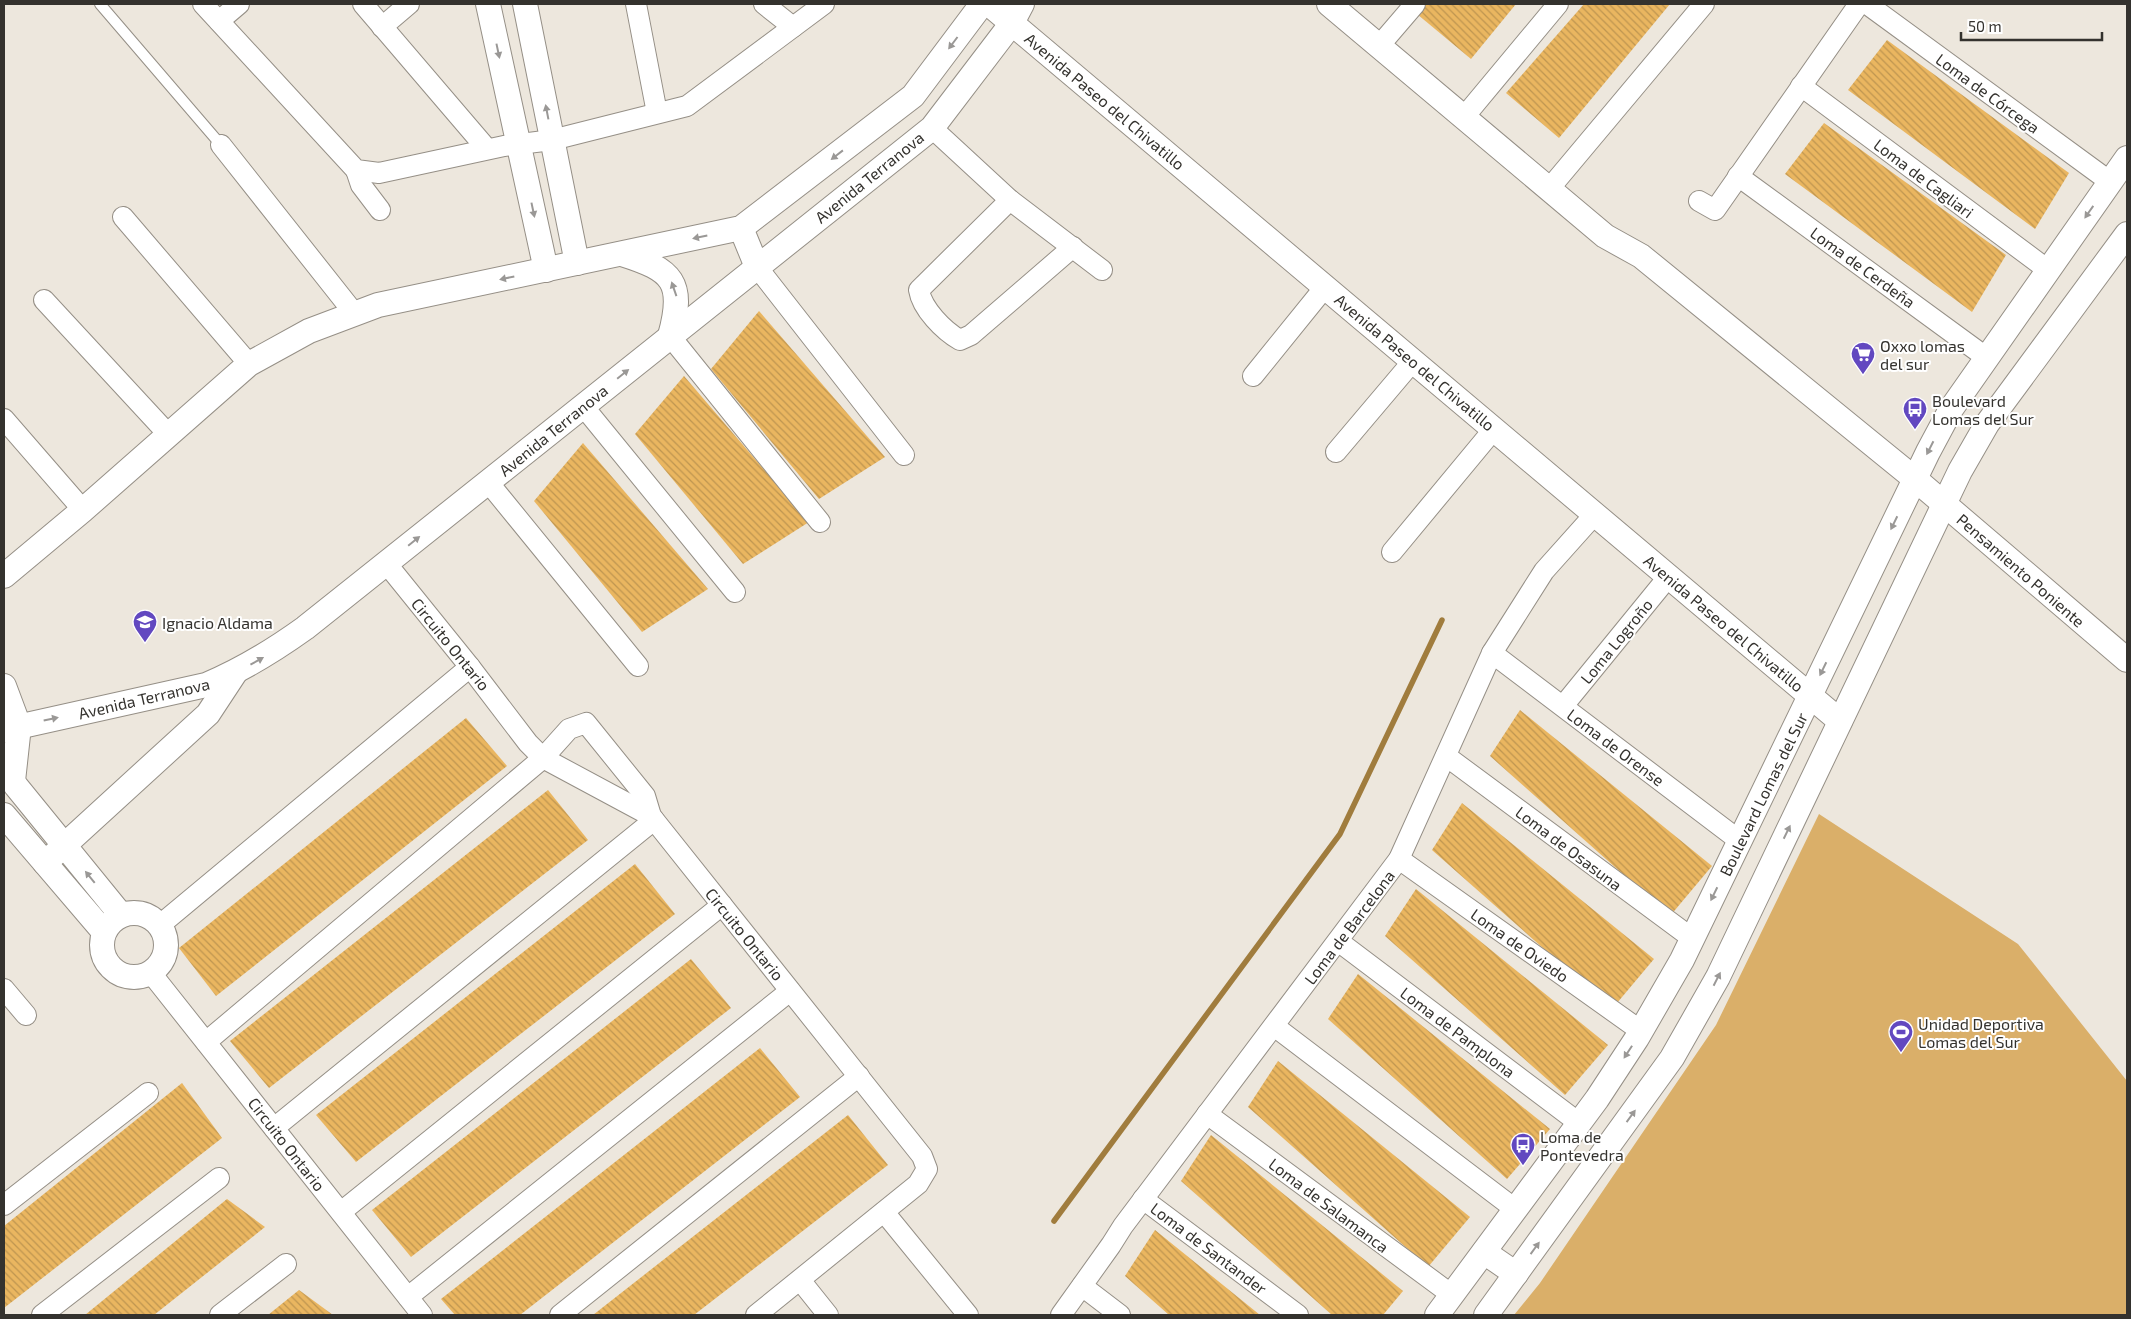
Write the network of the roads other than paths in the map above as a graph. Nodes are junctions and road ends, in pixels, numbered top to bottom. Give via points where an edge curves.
1 (100, 4) edge
2 (203, 4) edge
3 (239, 4) edge
4 (363, 4) edge
5 (409, 4) edge
6 (488, 4) edge
7 (525, 4) edge
8 (636, 4) edge
9 (764, 4) edge
10 (824, 4) edge
11 (982, 4) edge
12 (989, 4) edge
13 (1328, 4) edge
14 (1415, 4) edge
15 (1558, 4) edge
16 (1704, 4) edge
17 (1858, 4) edge
18 (1867, 4) edge
19 (1017, 14) edge
20 (219, 21) junction
21 (382, 27) junction
22 (793, 27) junction
23 (1379, 46) junction
24 (1801, 86) junction
25 (656, 114) junction
26 (1464, 118) junction
27 (932, 128) junction
28 (552, 140) junction
29 (519, 144) junction
30 (221, 145) joint
31 (487, 149) junction
32 (2127, 158) edge
33 (356, 170) junction
34 (1738, 176) junction
35 (2110, 181) junction
36 (1550, 189) junction
37 (1010, 200) junction
38 (1699, 201) dead end
39 (380, 210) dead end
40 (123, 217) dead end
41 (740, 228) junction
42 (2127, 234) edge
43 (1073, 248) junction
44 (622, 254) junction
45 (577, 263) junction
46 (757, 267) junction
47 (546, 270) junction
48 (1102, 270) dead end
49 (2048, 270) junction
50 (1325, 287) junction
51 (44, 300) dead end
52 (354, 314) junction
53 (670, 336) junction
54 (1987, 358) junction
55 (1414, 362) junction
56 (249, 364) junction
57 (1253, 376) dead end
58 (583, 406) junction
59 (4, 419) edge
60 (1494, 429) junction
61 (168, 434) junction
62 (1336, 452) dead end
63 (904, 455) dead end
64 (1915, 479) junction
65 (488, 482) junction
66 (1944, 504) junction
67 (83, 510) junction
68 (1595, 514) junction
69 (820, 522) dead end
70 (1392, 552) dead end
71 (386, 563) junction
72 (4, 576) edge
73 (1668, 576) junction
74 (735, 592) dead end
75 (1492, 653) junction
76 (2127, 660) edge
77 (638, 666) dead end
78 (470, 667) junction
79 (236, 673) junction
80 (4, 686) edge
81 (1810, 696) junction
82 (1563, 706) junction
83 (1840, 721) junction
84 (11, 728) edge
85 (1446, 756) junction
86 (543, 758) junction
87 (4, 815) edge
88 (653, 818) junction
89 (1740, 841) junction
90 (65, 846) junction
91 (1399, 859) junction
92 (45, 863) junction
93 (722, 905) junction
94 (121, 915) junction
95 (160, 925) junction
96 (104, 932) junction
97 (1692, 939) junction
98 (1338, 941) junction
99 (151, 973) junction
100 (4, 989) edge
101 (790, 990) junction
102 (26, 1015) dead end
103 (1274, 1026) junction
104 (1641, 1030) junction
105 (206, 1042) junction
106 (859, 1076) junction
107 (148, 1093) dead end
108 (1207, 1114) junction
109 (1579, 1122) junction
110 (274, 1128) junction
111 (219, 1178) dead end
112 (1143, 1199) junction
113 (4, 1205) edge
114 (1515, 1209) junction
115 (340, 1212) junction
116 (884, 1212) junction
117 (1484, 1252) junction
118 (286, 1264) dead end
119 (1516, 1274) junction
120 (800, 1280) junction
121 (1082, 1286) junction
122 (1452, 1295) junction
123 (408, 1297) junction
124 (42, 1315) edge
125 (220, 1315) edge
126 (422, 1315) edge
127 (560, 1315) edge
128 (756, 1315) edge
129 (828, 1315) edge
130 (968, 1315) edge
131 (1061, 1315) edge
132 (1120, 1315) edge
133 (1298, 1315) edge
134 (1437, 1315) edge
135 (1486, 1315) edge

1 - 30 lane
2 - 20 street
3 - 20 street
4 - 21 street
5 - 21 street
6 -> 29 street
28 -> 7 street
8 - 25 street
9 - 22 street
10 - 22 street
11 -> 41 street via 913,96
12 - 19 street, Avenida Paseo del Chivatillo
13 - 23 street
14 - 23 street
15 - 26 street
16 - 36 street
17 - 24 street
18 - 35 street, Loma de Córcega
19 - 27 street, Avenida Terranova
19 - 50 street, Avenida Paseo del Chivatillo
20 - 33 street
21 - 31 street
22 - 25 street via 687,106
23 - 26 street
24 - 34 street
24 - 49 street, Loma de Cagliari
25 - 28 street
26 - 36 street
27 - 37 street
27 - 46 street, Avenida Terranova
28 - 29 street
28 - 45 street
29 - 31 street
29 -> 47 street
30 - 52 street
31 - 33 street via 379,174
32 - 35 street, Boulevard Lomas del Sur
33 - 39 street via 361,185
34 - 38 street via 1715,210
34 - 54 street, Loma de Cerdeña
35 -> 49 street, Boulevard Lomas del Sur
36 - 64 street via 1605,236 1641,256
37 - 43 street
37 - 43 street via 919,290 921,300 949,334 960,340 971,335
40 - 56 street
41 -> 44 street
41 - 46 street
42 - 66 street via 1986,424
43 - 48 street
44 - 45 street
53 -> 44 street via 676,316 677,298 673,283 664,271
45 - 47 street
46 - 53 street, Avenida Terranova
46 - 63 street
47 -> 52 street
49 - 54 street, Boulevard Lomas del Sur
50 - 55 street, Avenida Paseo del Chivatillo
50 - 57 street
51 - 61 street
52 - 56 street via 309,330
58 -> 53 street, Avenida Terranova
53 - 69 street
54 -> 64 street, Boulevard Lomas del Sur via 1951,409
55 - 60 street, Avenida Paseo del Chivatillo
55 - 62 street
56 - 61 street
58 - 65 street, Avenida Terranova
58 - 74 street
59 - 67 street
60 - 68 street, Avenida Paseo del Chivatillo
60 - 70 street
61 - 67 street
64 - 66 street, Pensamiento Poniente
64 -> 81 street, Boulevard Lomas del Sur
71 -> 65 street, Avenida Terranova
65 - 77 street
66 - 76 street, Pensamiento Poniente
66 - 83 street
67 - 72 street
68 - 73 street, Avenida Paseo del Chivatillo
68 - 75 street, Loma de Barcelona via 1544,570
71 - 78 street, Circuito Ontario
79 -> 71 street, Avenida Terranova via 305,628
73 - 81 street, Avenida Paseo del Chivatillo
73 - 82 street, Loma Logroño
75 - 82 street, Loma de Orense
75 - 85 street, Loma de Barcelona
78 - 86 street, Circuito Ontario
78 - 95 street
84 -> 79 street, Avenida Terranova via 182,691
79 - 90 street via 208,714
80 - 84 street
81 - 83 street, Avenida Paseo del Chivatillo
81 - 89 street, Boulevard Lomas del Sur
82 - 89 street, Loma de Orense
119 -> 83 street via 1672,1058 1718,978
84 - 90 street via 14,781
85 - 91 street, Loma de Barcelona
85 - 97 street, Loma de Osasuna
86 - 88 street, Circuito Ontario
86 - 88 street via 569,729 586,724 646,796
86 - 105 street
87 - 92 street
88 - 93 street, Circuito Ontario
88 - 110 street
89 -> 97 street, Boulevard Lomas del Sur
90 - 92 street
94 -> 90 street
91 - 98 street, Loma de Barcelona
91 - 104 street, Loma de Oviedo
92 - 96 street
93 - 101 street, Circuito Ontario
93 - 115 street
94 - 95 street via 143,913
94 - 96 street
95 - 99 street via 166,940 166,952
96 - 99 street via 102,950 107,964 115,971 126,977
97 - 104 street, Boulevard Lomas del Sur
98 - 103 street, Loma de Barcelona
98 - 109 street, Loma de Pamplona
99 - 105 street, Circuito Ontario
100 - 102 street
101 - 106 street, Circuito Ontario
101 - 123 street
103 - 108 street, Loma de Barcelona
103 - 114 street
104 -> 109 street, Boulevard Lomas del Sur
105 - 110 street, Circuito Ontario
106 - 116 street, Circuito Ontario via 922,1156 927,1168 918,1184
106 - 127 street
107 - 113 street
108 - 112 street, Loma de Barcelona
108 - 122 street, Loma de Salamanca
109 - 114 street, Boulevard Lomas del Sur
110 - 115 street, Circuito Ontario
111 - 124 street
112 - 121 street, Loma de Barcelona
112 - 133 street, Loma de Santander
114 - 117 street, Boulevard Lomas del Sur
115 - 123 street, Circuito Ontario
116 - 120 street, Circuito Ontario
116 - 130 street
117 - 119 street
117 - 122 street, Boulevard Lomas del Sur
118 - 125 street
119 - 135 street
120 - 128 street, Circuito Ontario
120 - 129 street
121 - 131 street, Loma de Barcelona
121 - 132 street
122 - 134 street, Boulevard Lomas del Sur
123 - 126 street, Circuito Ontario

